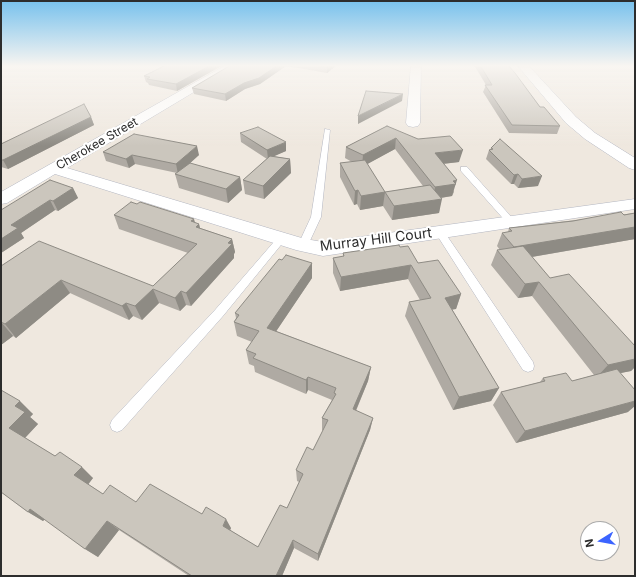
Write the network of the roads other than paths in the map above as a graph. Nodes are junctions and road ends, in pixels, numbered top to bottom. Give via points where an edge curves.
1 (187, 92) edge
2 (415, 92) edge
3 (547, 92) edge
4 (413, 122) dead end
5 (327, 130) dead end
6 (635, 165) edge
7 (54, 169) junction
8 (464, 169) dead end
9 (1, 199) edge
10 (635, 204) edge
11 (511, 222) junction
12 (440, 232) junction
13 (282, 238) junction
14 (302, 245) junction
15 (528, 366) dead end
16 (117, 425) dead end

1 - 7 street, Cherokee Street
2 - 4 street
3 - 6 street via 576,124
5 - 14 lane via 316,217
7 - 9 street, Cherokee Street
7 - 13 street, Murray Hill Court
8 - 11 lane
10 - 11 street, Murray Hill Court
11 - 12 street, Murray Hill Court
12 - 14 street, Murray Hill Court via 323,249
12 - 15 lane
13 - 14 street, Murray Hill Court
13 - 16 lane via 219,313

